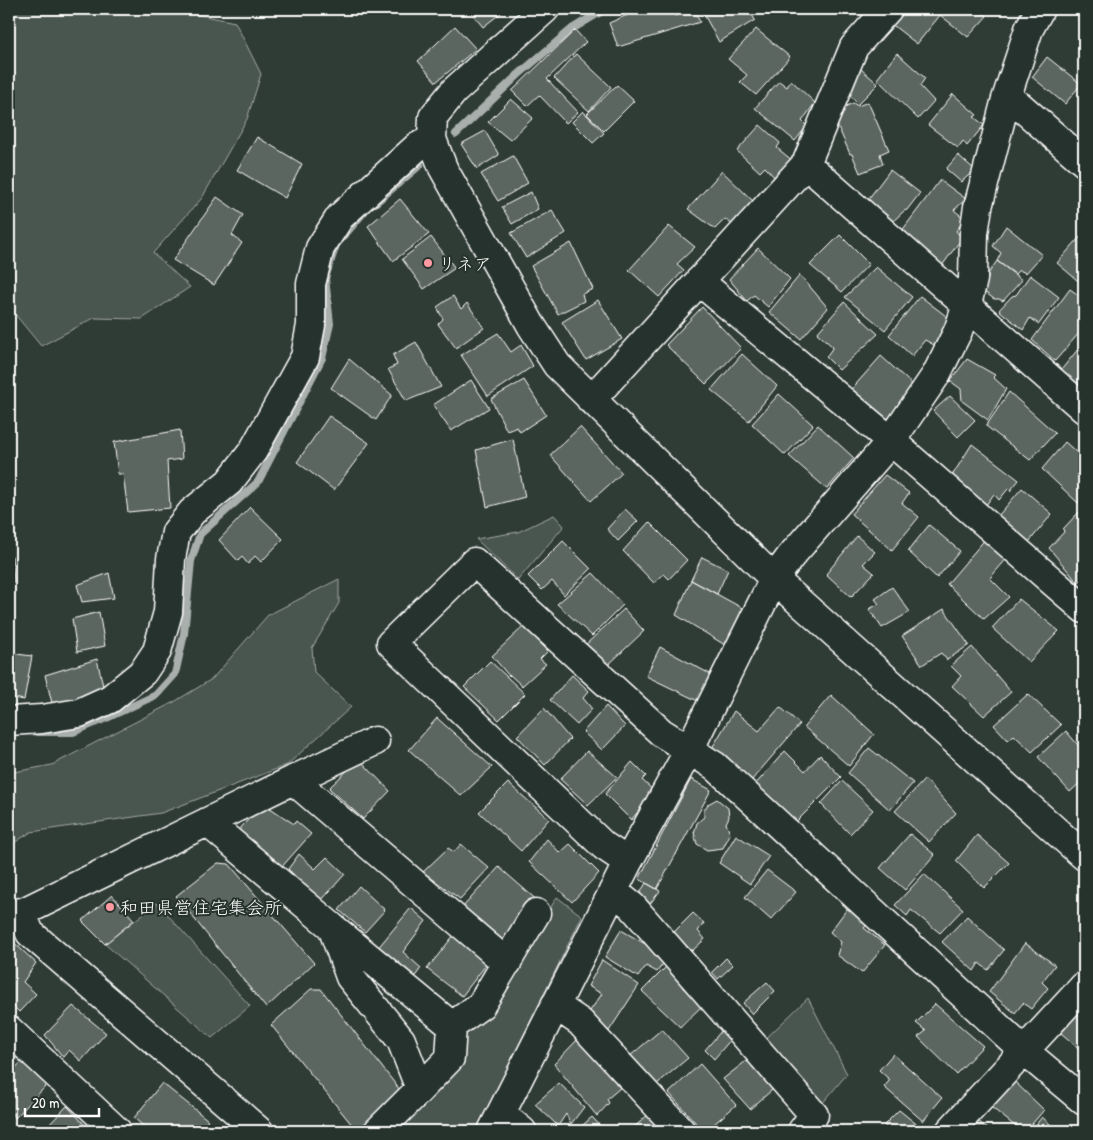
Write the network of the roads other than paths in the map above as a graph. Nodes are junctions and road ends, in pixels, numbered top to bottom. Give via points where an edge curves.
1 (545, 9) edge
2 (888, 9) edge
3 (1040, 9) edge
4 (1006, 99) junction
5 (432, 139) junction
6 (1084, 162) edge
7 (806, 164) junction
8 (699, 281) junction
9 (967, 305) junction
10 (591, 400) junction
11 (1084, 409) edge
12 (892, 441) junction
13 (774, 579) junction
14 (1084, 609) edge
15 (9, 721) edge
16 (375, 741) dead end
17 (689, 750) junction
18 (293, 780) junction
19 (207, 822) junction
20 (1084, 856) edge
21 (628, 862) junction
22 (613, 891) junction
23 (536, 913) dead end
24 (15, 915) edge
25 (332, 927) junction
26 (507, 963) junction
27 (1084, 986) edge
28 (554, 1005) junction
29 (452, 1026) junction
30 (9, 1030) edge
31 (1023, 1050) junction
32 (420, 1089) junction
33 (1084, 1101) edge
34 (505, 1126) edge
35 (117, 1131) edge
36 (259, 1131) edge
37 (378, 1131) edge
38 (681, 1131) edge
39 (802, 1131) edge
40 (950, 1131) edge

1 - 5 street via 454,90 433,118
2 - 7 street via 854,47
3 - 4 street via 1029,29
4 - 6 street via 1020,106
4 - 9 street via 978,207 973,279
5 - 10 street via 443,168 531,325 557,365
5 - 15 street via 417,146 340,217 320,248 311,284 311,325 306,357 253,450 229,482 192,512 176,532 168,612 157,651 143,672 110,699 79,713
7 - 8 street
7 - 9 street
8 - 10 street
8 - 12 street
9 - 11 street
9 - 12 street via 936,375
10 - 13 street
12 - 13 street
12 - 14 street
13 - 17 street
13 - 20 street
16 - 18 street
17 - 21 street
17 - 21 street via 662,733 474,562 391,643 604,846
17 - 31 street via 715,766
18 - 19 street
18 - 26 street
19 - 24 street
19 - 25 street
21 - 22 street
22 - 28 street
22 - 39 street via 632,906 814,1115
23 - 26 street
24 - 36 street via 30,933
25 - 29 street
25 - 32 street via 350,977 401,1040
26 - 29 street via 481,1005
27 - 31 street
28 - 34 street
28 - 38 street via 580,1022
29 - 32 street via 450,1058
30 - 35 street
31 - 33 street
31 - 40 street
32 - 37 street

